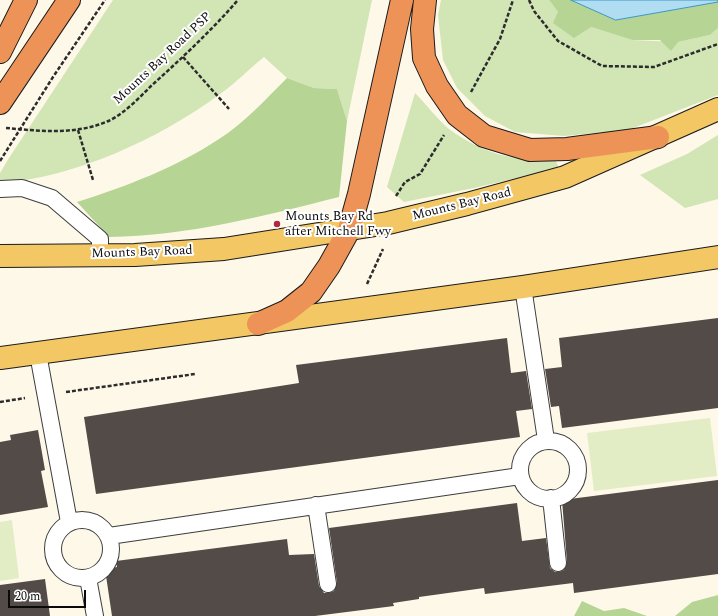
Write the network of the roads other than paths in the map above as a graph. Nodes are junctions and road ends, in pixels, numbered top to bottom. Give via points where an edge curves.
1 (26, 0) edge
2 (69, 0) edge
3 (402, 0) edge
4 (425, 0) edge
5 (0, 52) edge
6 (0, 103) edge
7 (718, 109) edge
8 (658, 137) junction
9 (0, 189) edge
10 (349, 230) junction
11 (0, 256) edge
12 (100, 256) junction
13 (718, 257) edge
14 (523, 287) junction
15 (258, 324) junction
16 (38, 354) junction
17 (0, 358) edge
18 (546, 440) junction
19 (520, 476) junction
20 (551, 498) junction
21 (316, 506) junction
22 (69, 522) junction
23 (109, 536) junction
24 (558, 563) dead end
25 (88, 578) junction
26 (328, 584) dead end
27 (95, 616) edge

1 - 5 highway
2 - 6 highway
3 - 10 highway via 360,194
4 - 8 highway via 422,29 424,58 437,86 457,115 484,136 530,150 567,149
7 - 8 main road, Mounts Bay Road
8 - 10 main road, Mounts Bay Road via 565,177 467,204
9 - 12 lane via 22,188 52,198 100,240
10 - 12 main road, Mounts Bay Road via 224,249
10 - 15 highway via 311,292 287,312
11 - 12 main road, Mounts Bay Road
13 - 14 main road
14 - 15 main road
14 - 18 lane
15 - 16 main road
16 - 17 main road
16 - 22 lane
18 - 19 lane via 531,446 521,459
18 - 20 lane via 564,444 576,456 579,472 576,483 564,495
19 - 20 lane via 528,491 540,498
19 - 21 lane
20 - 24 lane
21 - 23 lane
21 - 26 lane
22 - 23 lane via 79,519 97,523
22 - 25 lane via 54,538 53,555 62,570 74,577
23 - 25 lane via 112,551 109,562 97,575
25 - 27 lane

